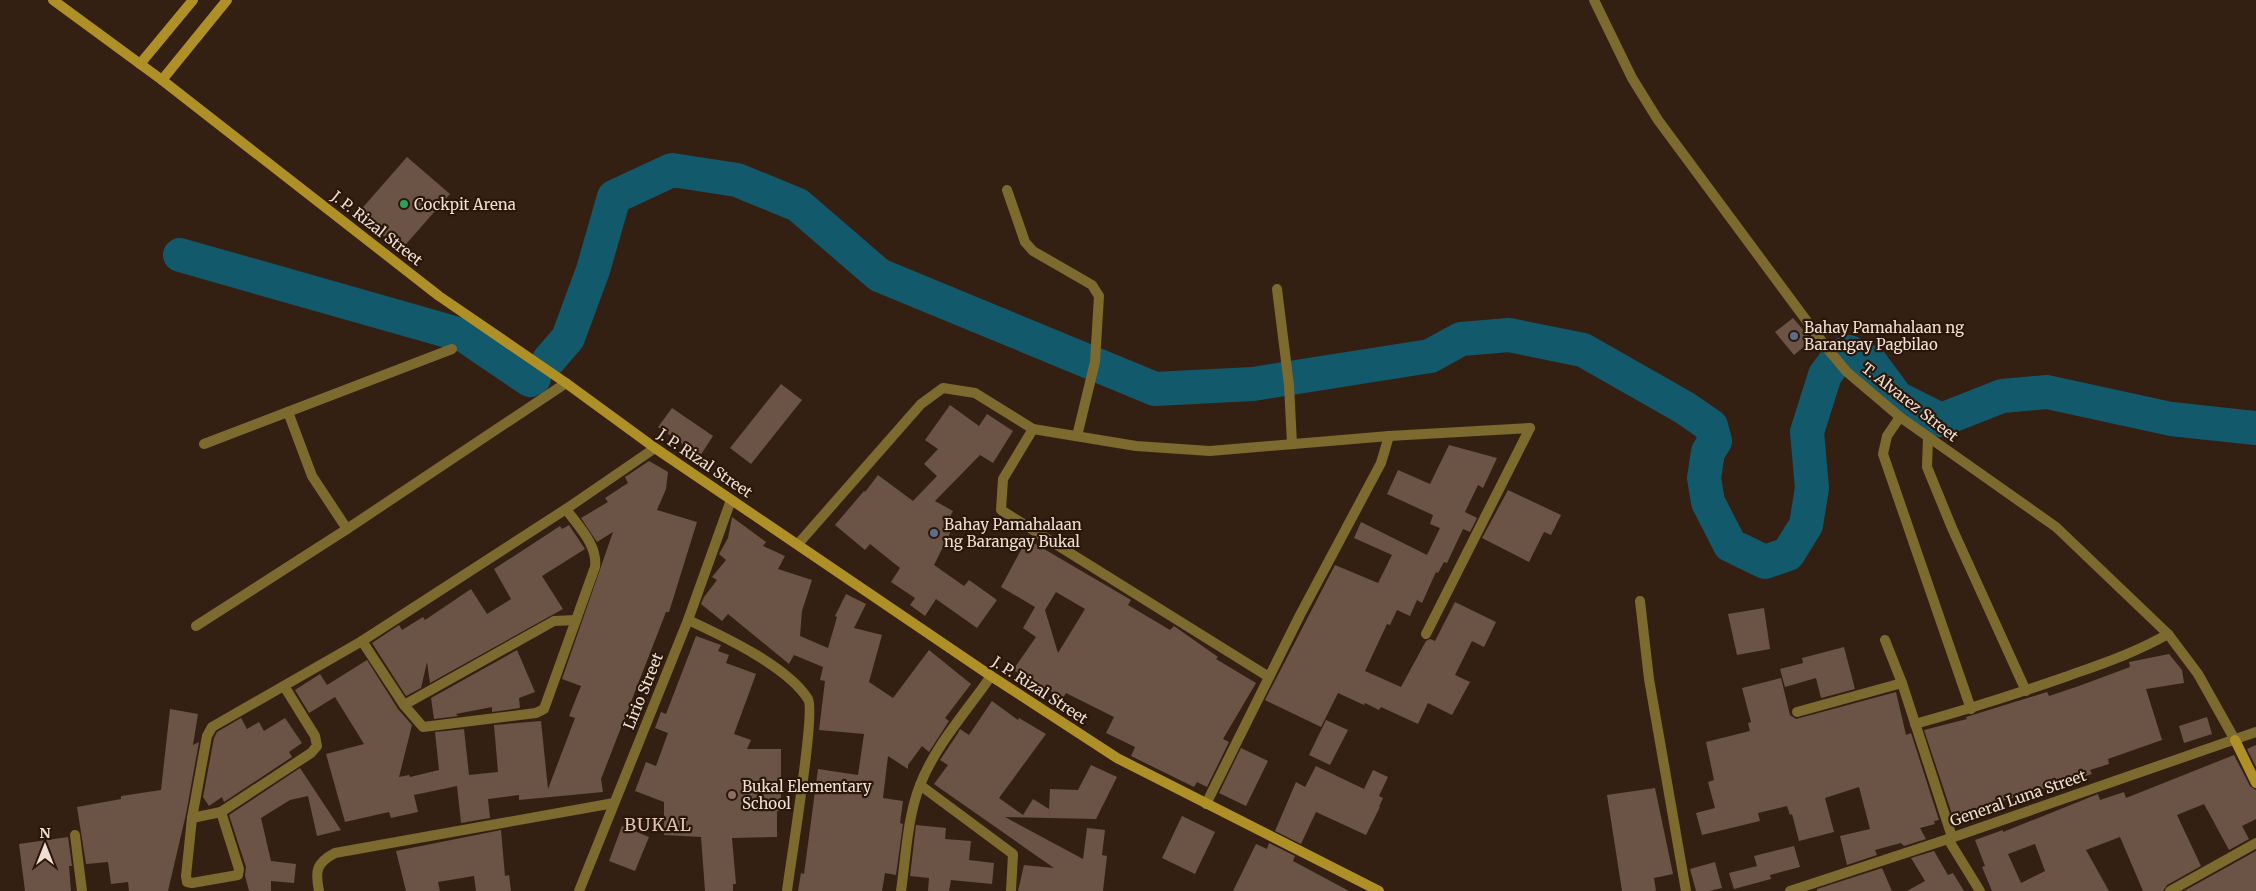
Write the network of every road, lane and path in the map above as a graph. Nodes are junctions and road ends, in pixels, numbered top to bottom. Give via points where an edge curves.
1 (53, 0) edge
2 (193, 0) edge
3 (227, 0) edge
4 (1594, 0) edge
5 (140, 64) junction
6 (162, 80) junction
7 (1007, 190) dead end
8 (1277, 288) dead end
9 (452, 349) dead end
10 (566, 383) junction
11 (288, 412) junction
12 (1900, 417) junction
13 (1033, 429) junction
14 (1077, 436) junction
15 (1388, 436) junction
16 (1928, 437) junction
17 (204, 444) dead end
18 (1292, 444) junction
19 (654, 448) junction
20 (732, 500) junction
21 (566, 509) junction
22 (347, 529) junction
23 (798, 544) junction
24 (1640, 601) dead end
25 (576, 620) junction
26 (688, 620) junction
27 (196, 626) dead end
28 (1426, 634) dead end
29 (2168, 634) junction
30 (1885, 640) dead end
31 (362, 641) junction
32 (991, 676) junction
33 (1269, 677) junction
34 (1902, 683) junction
35 (284, 686) junction
36 (2026, 691) junction
37 (404, 705) junction
38 (1971, 709) junction
39 (1797, 712) dead end
40 (1915, 724) junction
41 (2256, 732) edge
42 (2234, 740) junction
43 (2256, 783) edge
44 (920, 785) junction
45 (614, 803) junction
46 (1206, 804) junction
47 (221, 812) junction
48 (192, 818) junction
49 (75, 835) dead end
50 (1950, 838) junction
51 (2256, 844) edge
52 (82, 891) edge
53 (319, 891) edge
54 (578, 891) edge
55 (786, 891) edge
56 (901, 891) edge
57 (1011, 891) edge
58 (1379, 891) edge
59 (1686, 891) edge
60 (1790, 891) edge
61 (1980, 891) edge
62 (2170, 891) edge

1 - 5 main road, J. P. Rizal Street
2 - 5 main road
3 - 6 main road
4 - 12 street, T. Alvarez Street via 1632,78 1658,120 1826,347 1847,372
5 - 6 main road, J. P. Rizal Street
6 - 10 main road, J. P. Rizal Street via 439,296
7 - 14 street via 1026,242 1033,251 1092,285 1099,296 1095,362
8 - 18 street via 1289,385
9 - 11 street
10 - 19 main road, J. P. Rizal Street
10 - 22 street
11 - 17 street
11 - 22 street via 312,476
12 - 16 street, T. Alvarez Street
12 - 38 street via 1887,436 1883,454
13 - 14 street
13 - 23 street via 975,393 943,388 921,404
13 - 33 street via 1003,479 1001,510
14 - 18 street via 1136,446 1210,451
15 - 18 street
15 - 28 street via 1530,428
15 - 33 street via 1381,464
16 - 29 street, T. Alvarez Street via 2056,527
16 - 36 street via 1927,466
19 - 20 main road, J. P. Rizal Street
19 - 21 street
20 - 23 main road, J. P. Rizal Street
20 - 26 street, Lirio Street
21 - 25 street via 597,558
21 - 31 street
22 - 27 street
23 - 32 main road, J. P. Rizal Street
24 - 59 street via 1649,679
25 - 37 street via 554,621
25 - 37 street via 544,709 536,713 431,728 418,723
26 - 45 street, Lirio Street
26 - 55 street via 791,678 809,700 809,730
29 - 36 street via 2135,652
29 - 42 street, T. Alvarez Street via 2198,674
30 - 34 street
31 - 35 street
31 - 37 street
32 - 44 street via 933,759
32 - 46 main road, J. P. Rizal Street via 1117,758
33 - 46 street
34 - 39 street
34 - 40 street
35 - 47 street via 315,736 317,746
35 - 48 street via 212,727 207,736
36 - 38 street
38 - 40 street
40 - 50 street
41 - 42 street, General Luna Street
42 - 43 main road, T. Alvarez Street
42 - 50 street, General Luna Street
44 - 56 street via 913,807
44 - 57 street via 1013,854
45 - 53 street via 335,853 322,860 316,875
45 - 54 street, Lirio Street
46 - 58 main road, J. P. Rizal Street
47 - 48 street
47 - 48 street via 239,869 238,875 192,884 187,882 186,876
49 - 52 street
50 - 60 street, General Luna Street
50 - 61 street
51 - 62 street

